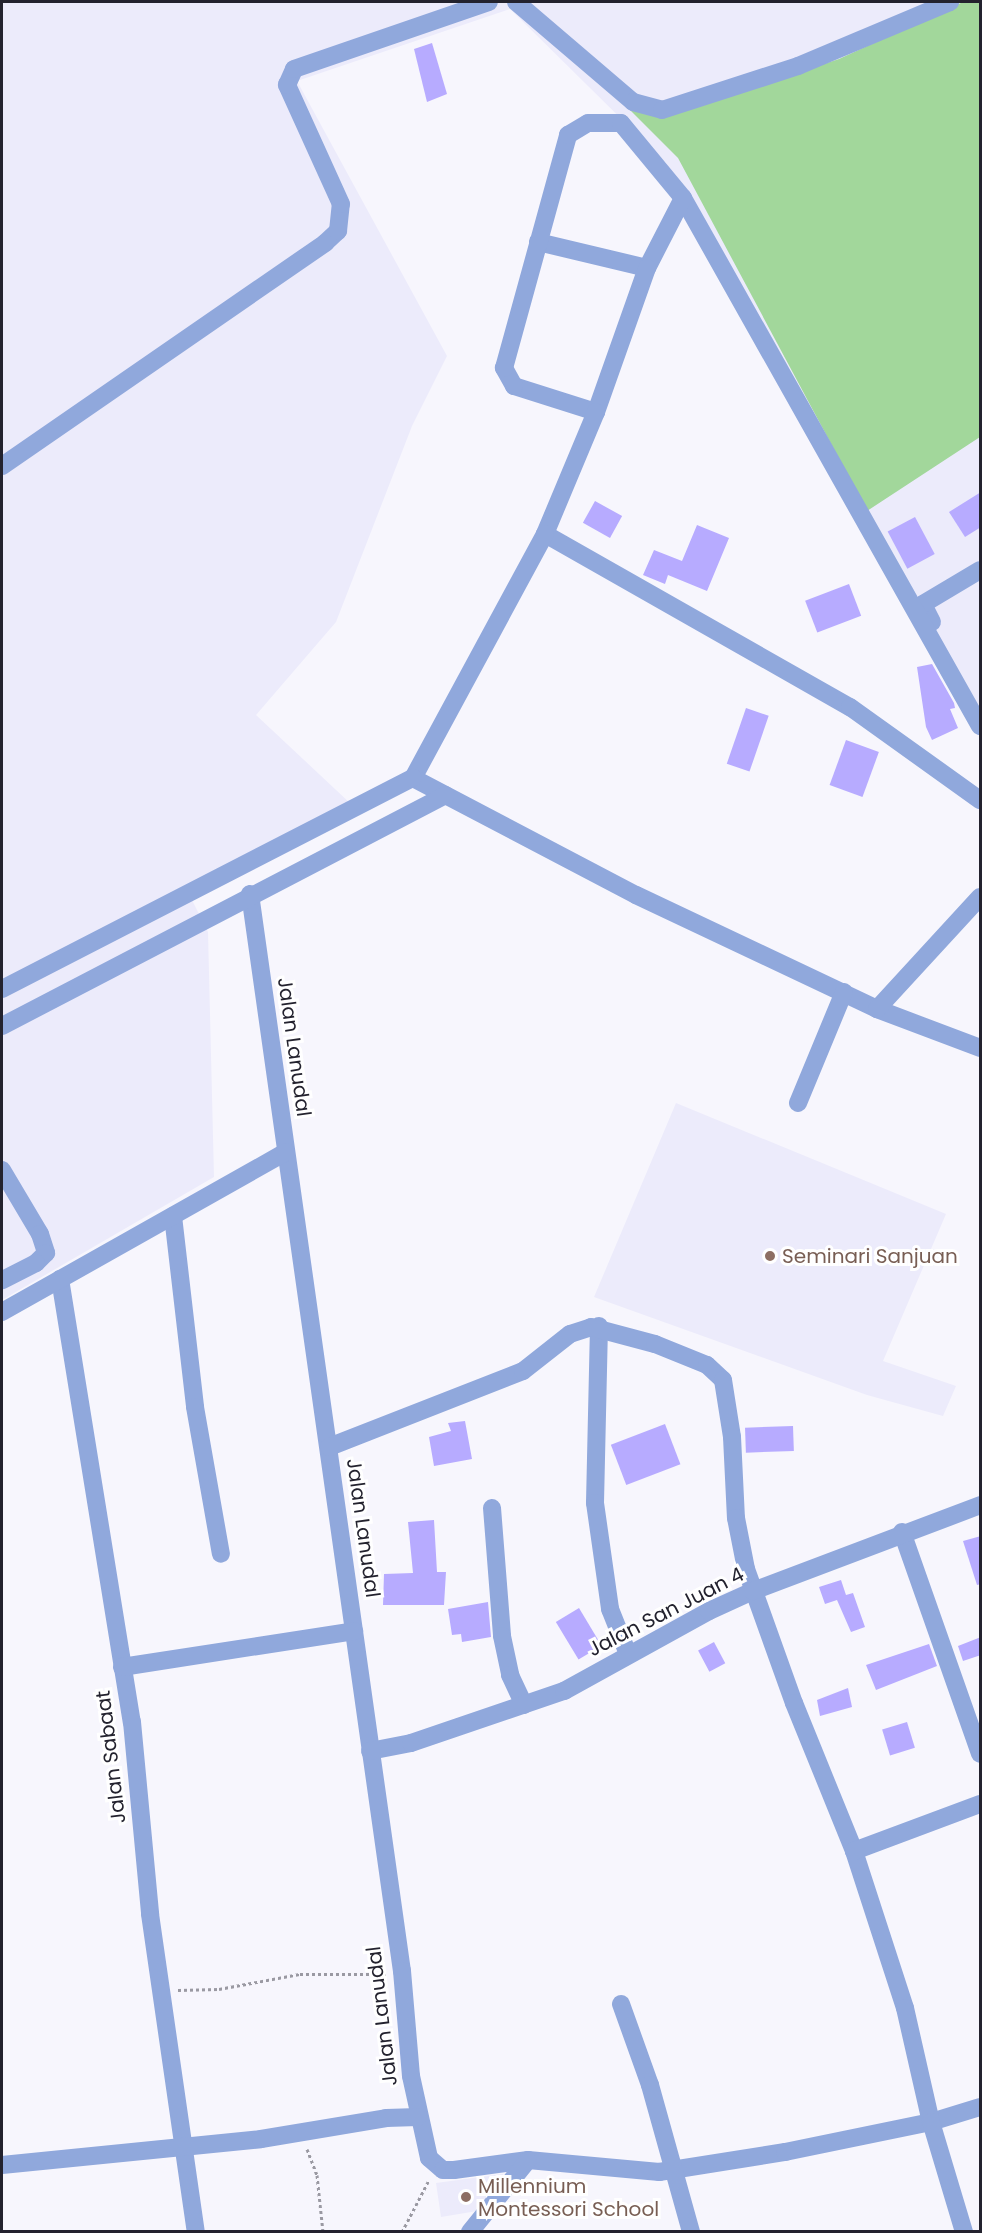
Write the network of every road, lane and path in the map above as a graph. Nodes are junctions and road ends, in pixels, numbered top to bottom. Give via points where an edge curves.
1 (489, 2) edge
2 (516, 2) edge
3 (950, 2) edge
4 (683, 198) junction
5 (538, 242) junction
6 (647, 268) junction
7 (596, 412) junction
8 (2, 466) edge
9 (545, 534) junction
10 (981, 570) edge
11 (981, 692) edge
12 (981, 726) edge
13 (413, 778) junction
14 (445, 795) junction
15 (981, 800) edge
16 (194, 892) junction
17 (250, 894) junction
18 (981, 897) edge
19 (207, 916) junction
20 (2, 989) edge
21 (844, 992) junction
22 (877, 1009) junction
23 (2, 1026) edge
24 (981, 1048) edge
25 (798, 1103) dead end
26 (286, 1152) junction
27 (2, 1170) edge
28 (173, 1216) junction
29 (60, 1279) junction
30 (2, 1280) edge
31 (2, 1312) edge
32 (599, 1326) junction
33 (329, 1447) junction
34 (981, 1504) edge
35 (492, 1508) dead end
36 (902, 1532) junction
37 (221, 1554) dead end
38 (753, 1591) junction
39 (354, 1631) junction
40 (628, 1654) junction
41 (122, 1667) junction
42 (524, 1706) junction
43 (370, 1751) junction
44 (981, 1754) edge
45 (981, 1804) edge
46 (854, 1851) junction
47 (402, 1971) junction
48 (160, 1988) junction
49 (621, 2004) dead end
50 (981, 2107) edge
51 (418, 2117) junction
52 (931, 2122) junction
53 (301, 2134) junction
54 (183, 2148) junction
55 (528, 2160) junction
56 (2, 2165) edge
57 (437, 2165) junction
58 (674, 2169) junction
59 (196, 2232) edge
60 (323, 2232) edge
61 (402, 2232) edge
62 (470, 2232) edge
63 (691, 2232) edge
64 (964, 2232) edge

1 - 8 street via 294,69 287,86 340,204 338,231
2 - 3 street via 633,102 662,110 798,66
4 - 5 street via 627,128 613,121 580,125 572,129 564,144
4 - 6 street
4 - 12 street
5 - 6 street
5 - 7 street via 504,368 514,386
6 - 7 street
7 - 9 street
9 - 13 street
9 - 15 street via 850,707
10 - 11 street via 923,604 958,676
13 - 14 street
13 - 16 street
14 - 17 street
14 - 21 street via 636,895
16 - 19 street
16 - 20 street
17 - 19 street
17 - 26 street, Jalan Lanudal
18 - 22 street
19 - 23 street
21 - 22 street
21 - 25 street
22 - 24 street
26 - 28 street
26 - 33 street, Jalan Lanudal
27 - 30 street via 40,1234 46,1253 36,1263
28 - 29 street
28 - 37 street via 195,1407
29 - 31 street
29 - 41 street, Jalan Sabaat
32 - 33 street via 570,1334 523,1371
32 - 38 street via 706,1365 723,1380 732,1437 736,1518
32 - 40 street via 595,1503 610,1609
33 - 39 street, Jalan Lanudal
34 - 36 street, Jalan San Juan 4
35 - 42 street via 502,1636 510,1675
36 - 38 street, Jalan San Juan 4
36 - 44 street
38 - 40 street, Jalan San Juan 4
38 - 46 street
39 - 41 street
39 - 43 street, Jalan Lanudal
40 - 42 street, Jalan San Juan 4 via 564,1691
41 - 48 street, Jalan Sabaat via 132,1722
42 - 43 street, Jalan San Juan 4 via 411,1743
43 - 47 street, Jalan Lanudal
45 - 46 street
46 - 52 street via 905,2008
47 - 48 path via 300,1974 208,1990
47 - 51 street, Jalan Lanudal via 408,2054
48 - 54 street, Jalan Sabaat
49 - 58 street
50 - 52 street
51 - 53 street via 386,2118
51 - 57 street, Jalan Lanudal via 429,2158
52 - 58 street
52 - 64 street
53 - 54 street
53 - 60 path via 317,2175
54 - 56 street
54 - 59 street, Jalan Sabaat
55 - 57 street via 454,2170
55 - 58 street via 651,2172
55 - 62 street
57 - 61 path
58 - 63 street

